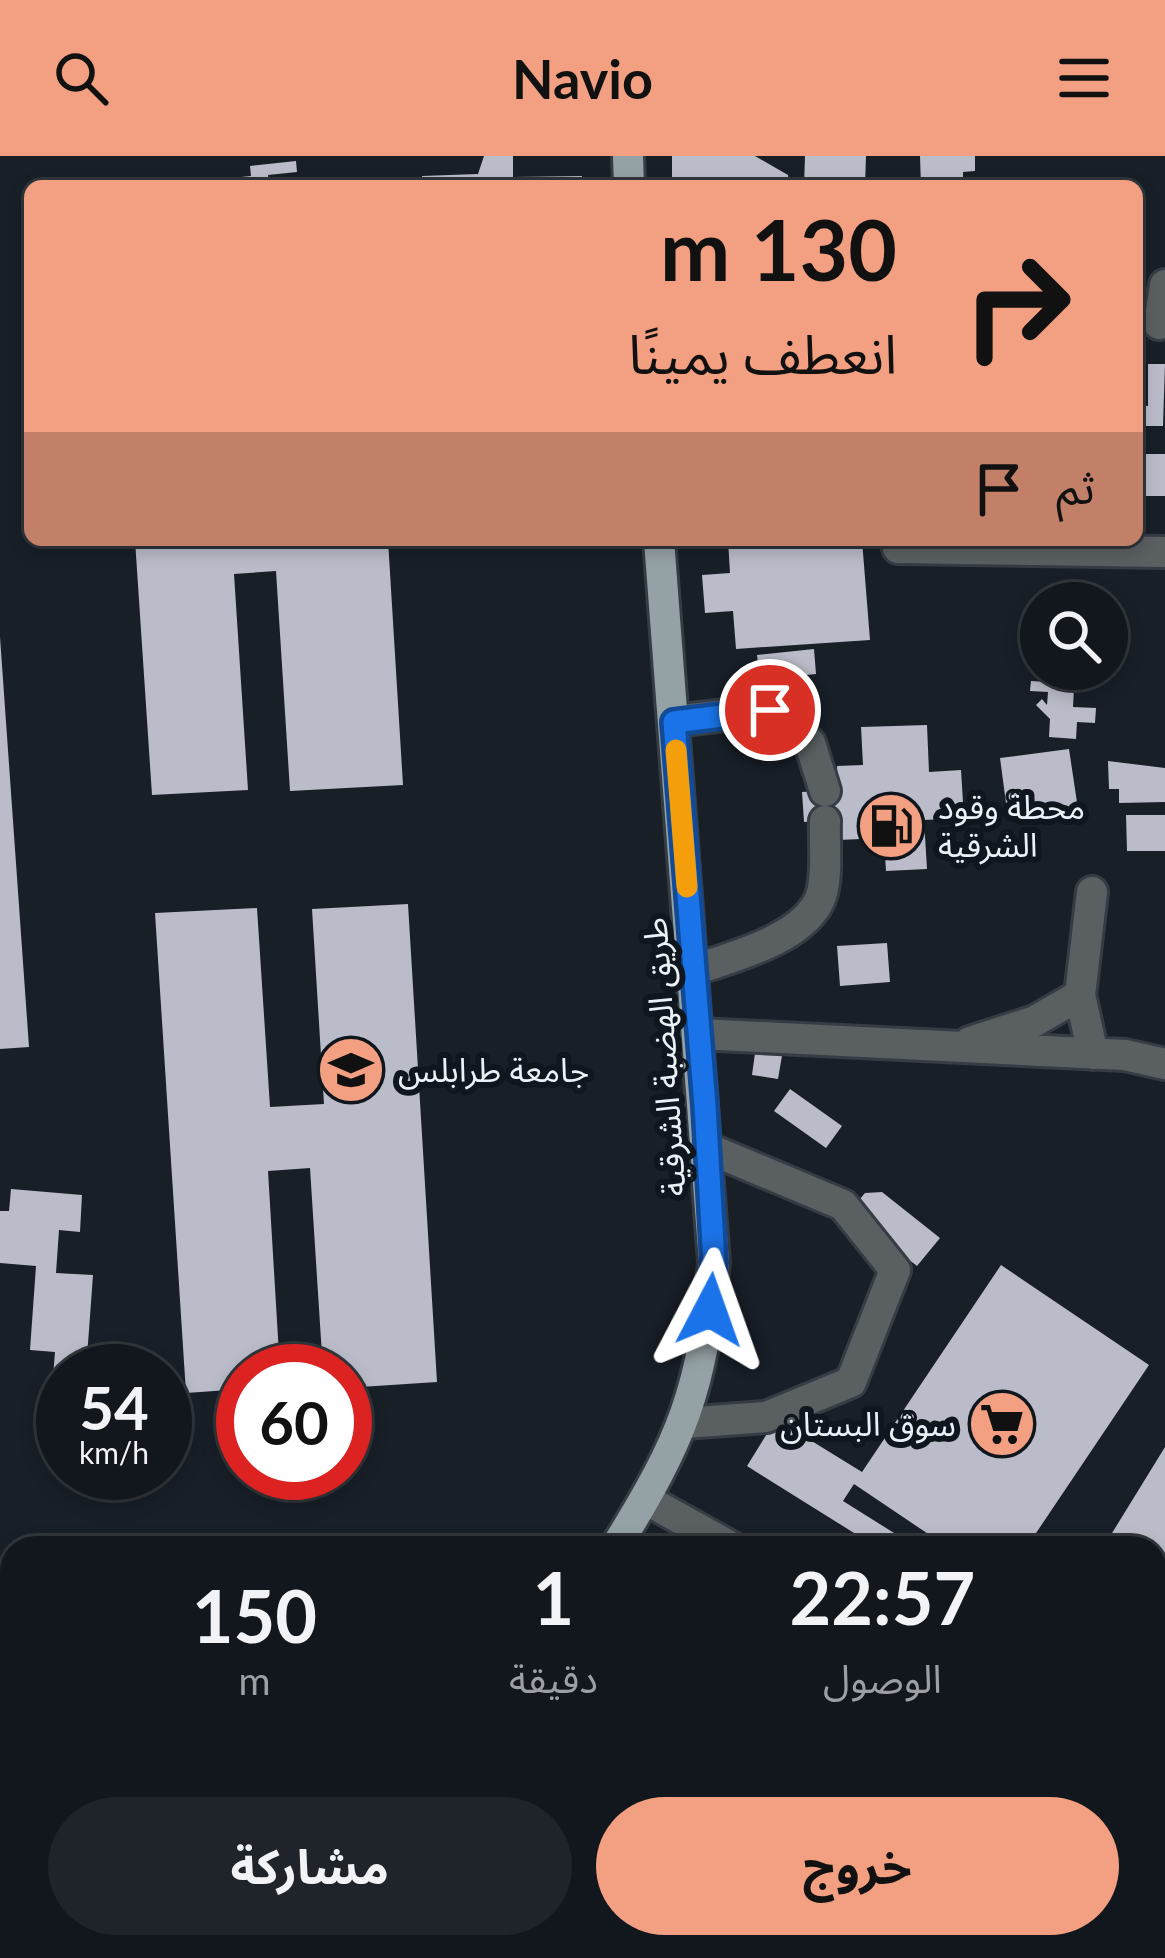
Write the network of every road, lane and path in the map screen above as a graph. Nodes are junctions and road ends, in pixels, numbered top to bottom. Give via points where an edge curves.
1 (1165, 285) edge
2 (1154, 324) edge
3 (659, 546) edge
4 (898, 548) dead end
5 (1165, 552) edge
6 (674, 722) junction
7 (1092, 892) dead end
8 (694, 970) junction
9 (1080, 995) junction
10 (699, 1034) junction
11 (958, 1047) junction
12 (1093, 1054) junction
13 (1165, 1064) edge
14 (707, 1148) junction
15 (686, 1424) junction
16 (645, 1499) junction
17 (622, 1536) edge
18 (711, 1536) edge

1 - 2 street
3 - 6 main road, طريق الهضبة الشرقية
4 - 5 street
6 - 8 main road, طريق الهضبة الشرقية
6 - 8 street via 770,710 810,742 825,806 820,898 795,925
7 - 9 street
8 - 10 main road, طريق الهضبة الشرقية
9 - 11 street via 1035,1021
9 - 12 street
10 - 11 street
10 - 14 main road, طريق الهضبة الشرقية
11 - 12 street
12 - 13 street
14 - 15 main road, طريق الهضبة الشرقية via 714,1262 705,1357
14 - 15 street via 843,1204 895,1270 851,1382 766,1417
15 - 16 main road, طريق الهضبة الشرقية
16 - 17 main road, طريق الهضبة الشرقية
16 - 18 street

